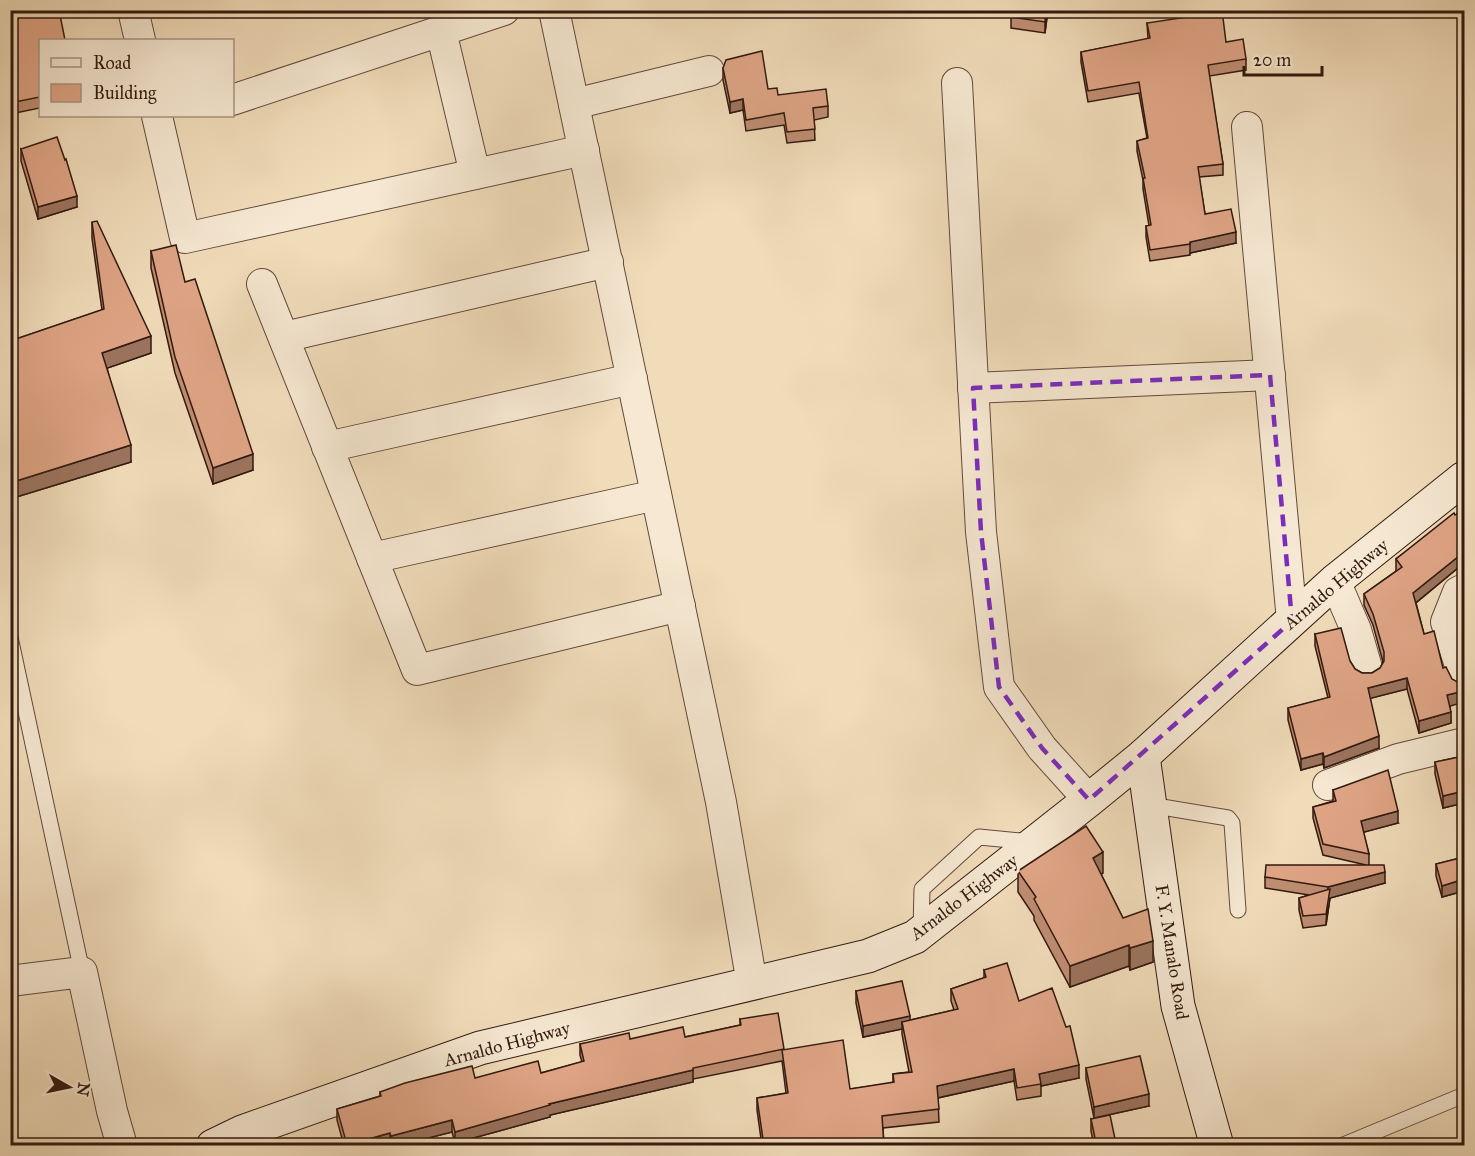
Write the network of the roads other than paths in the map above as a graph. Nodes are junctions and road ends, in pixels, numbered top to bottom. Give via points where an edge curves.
1 (504, 10) edge
2 (554, 10) edge
3 (133, 11) edge
4 (441, 31) junction
5 (140, 39) edge
6 (709, 71) dead end
7 (957, 83) dead end
8 (234, 99) edge
9 (574, 104) junction
10 (166, 118) edge
11 (1247, 127) dead end
12 (584, 150) junction
13 (474, 174) junction
14 (608, 262) junction
15 (262, 284) dead end
16 (284, 337) junction
17 (1270, 375) junction
18 (632, 380) junction
19 (973, 388) junction
20 (327, 447) junction
21 (1464, 478) edge
22 (656, 495) junction
23 (372, 558) junction
24 (1335, 581) junction
25 (1464, 589) edge
26 (680, 606) junction
27 (1292, 621) junction
28 (10, 637) edge
29 (1367, 668) dead end
30 (1464, 678) edge
31 (1464, 743) edge
32 (1143, 756) junction
33 (1328, 785) dead end
34 (1089, 800) junction
35 (1150, 805) junction
36 (1238, 910) dead end
37 (82, 972) junction
38 (10, 981) edge
39 (752, 984) junction
40 (1464, 1095) edge
41 (122, 1146) edge
42 (213, 1146) edge
43 (1217, 1146) edge
44 (1341, 1146) edge

1 - 4 street
2 - 9 street
3 - 5 street
4 - 8 street
4 - 13 street
6 - 9 street
7 - 19 street
9 - 12 street
10 - 13 street via 185,238
11 - 17 street
12 - 13 street
12 - 14 street
14 - 16 street
14 - 18 street
15 - 16 street
16 - 20 street
17 - 19 street
17 - 27 street
18 - 20 street
18 - 22 street
19 - 34 street via 981,532 999,687 1042,748
20 - 23 street
21 - 24 main road, Arnaldo Highway
22 - 23 street
22 - 26 street
23 - 26 street via 417,670
24 - 27 main road, Arnaldo Highway
24 - 29 street
25 - 30 street via 1458,592 1446,622
26 - 39 street via 721,802
27 - 32 main road, Arnaldo Highway
28 - 37 lane
31 - 33 street via 1398,759
32 - 34 main road, Arnaldo Highway
32 - 35 main road, F. Y. Manalo Road
34 - 39 main road, Arnaldo Highway via 915,937 868,956
35 - 36 lane via 1228,818 1232,823
35 - 43 main road, F. Y. Manalo Road via 1178,1006
37 - 38 street
37 - 41 street
39 - 42 main road, Arnaldo Highway via 480,1048 242,1132
40 - 44 lane

